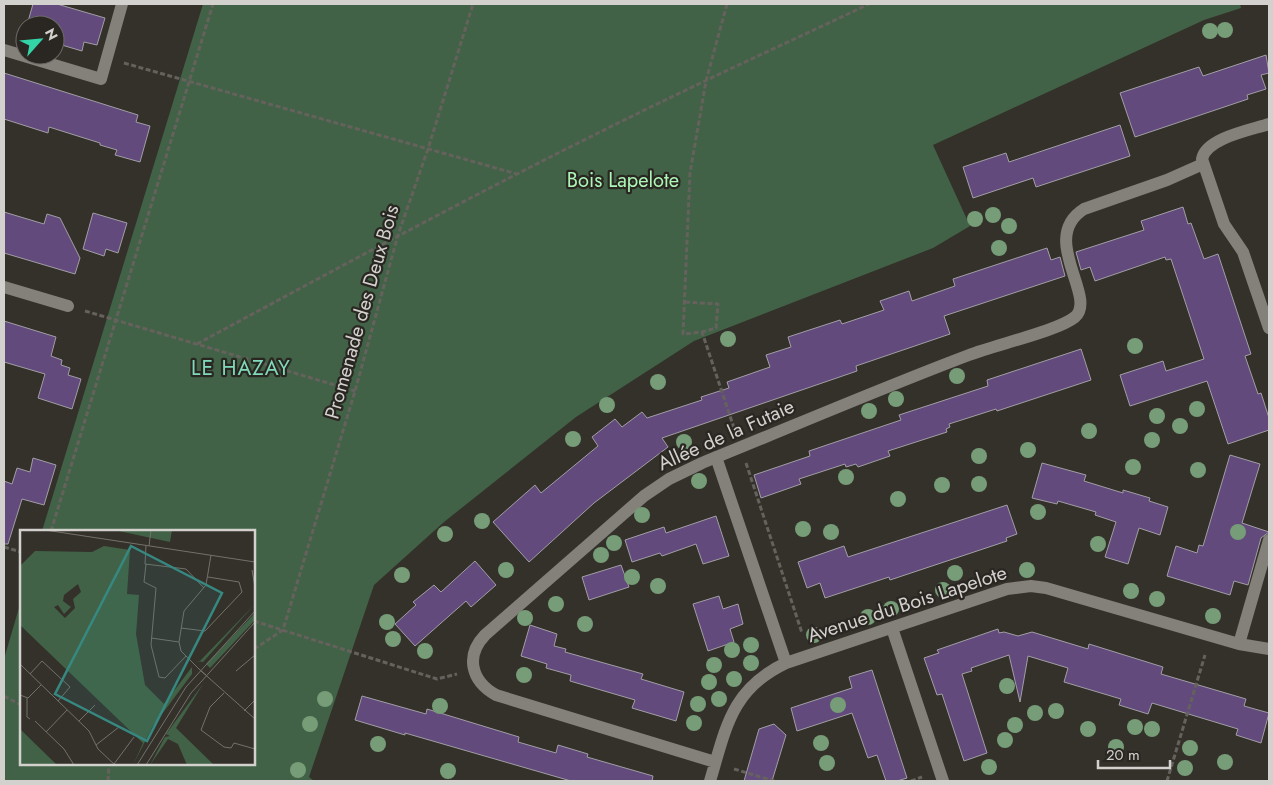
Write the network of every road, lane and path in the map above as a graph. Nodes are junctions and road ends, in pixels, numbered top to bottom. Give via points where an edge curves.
1 (122, 4) edge
2 (213, 4) edge
3 (472, 4) edge
4 (727, 4) edge
5 (869, 4) edge
6 (4, 50) edge
7 (106, 58) junction
8 (191, 81) junction
9 (706, 81) junction
10 (1269, 124) edge
11 (428, 149) junction
12 (1203, 164) junction
13 (518, 175) junction
14 (398, 235) junction
15 (4, 287) edge
16 (685, 302) junction
17 (68, 306) joint
18 (114, 321) junction
19 (1269, 328) edge
20 (702, 332) junction
21 (197, 344) junction
22 (355, 391) junction
23 (740, 448) junction
24 (716, 457) junction
25 (51, 530) edge
26 (1269, 540) edge
27 (4, 547) edge
28 (20, 552) edge
29 (255, 621) edge
30 (892, 628) junction
31 (283, 630) junction
32 (802, 633) dead end
33 (1238, 644) junction
34 (255, 649) edge
35 (1269, 649) edge
36 (1205, 655) dead end
37 (786, 663) junction
38 (460, 673) dead end
39 (4, 696) edge
40 (20, 704) edge
41 (716, 762) junction
42 (109, 765) edge
43 (734, 769) dead end
44 (108, 781) edge
45 (710, 781) edge
46 (774, 781) edge
47 (943, 781) edge
48 (1167, 781) edge

1 - 7 street
2 - 8 path
3 - 11 path, Promenade des Deux Bois
4 - 9 path
5 - 9 path
6 - 7 street via 101,79
7 - 8 path
8 - 11 path
8 - 18 path
9 - 13 path
9 - 16 path via 690,173
10 - 12 street via 1214,143 1203,154
11 - 13 path
11 - 14 path, Promenade des Deux Bois
12 - 19 street via 1224,224 1245,257
12 - 23 street, Allée de la Futaie via 1084,209 1074,217 1067,230 1067,246 1080,304 1078,314 1070,320 969,354
13 - 14 path
14 - 21 path
14 - 22 path, Promenade des Deux Bois
15 - 17 street
16 - 20 path via 684,334
16 - 20 path via 718,304 716,328
17 - 18 path
18 - 21 path
18 - 25 path
20 - 23 path
21 - 22 path
22 - 31 path, Promenade des Deux Bois
23 - 24 street, Allée de la Futaie
23 - 32 path
24 - 37 street
24 - 41 street, Allée de la Futaie via 669,479 639,500 485,635 475,647 473,658 478,679 496,695
26 - 33 street
27 - 28 path
29 - 31 path
30 - 33 street, Avenue du Bois Lapelote via 1007,589 1031,586
30 - 37 street, Avenue du Bois Lapelote
30 - 47 street
31 - 34 path
31 - 38 path via 437,678
33 - 35 street, Avenue du Bois Lapelote
36 - 48 path
37 - 41 street, Avenue du Bois Lapelote via 754,683 733,709
39 - 40 path
41 - 45 street, Avenue du Bois Lapelote
42 - 44 path
43 - 46 path

